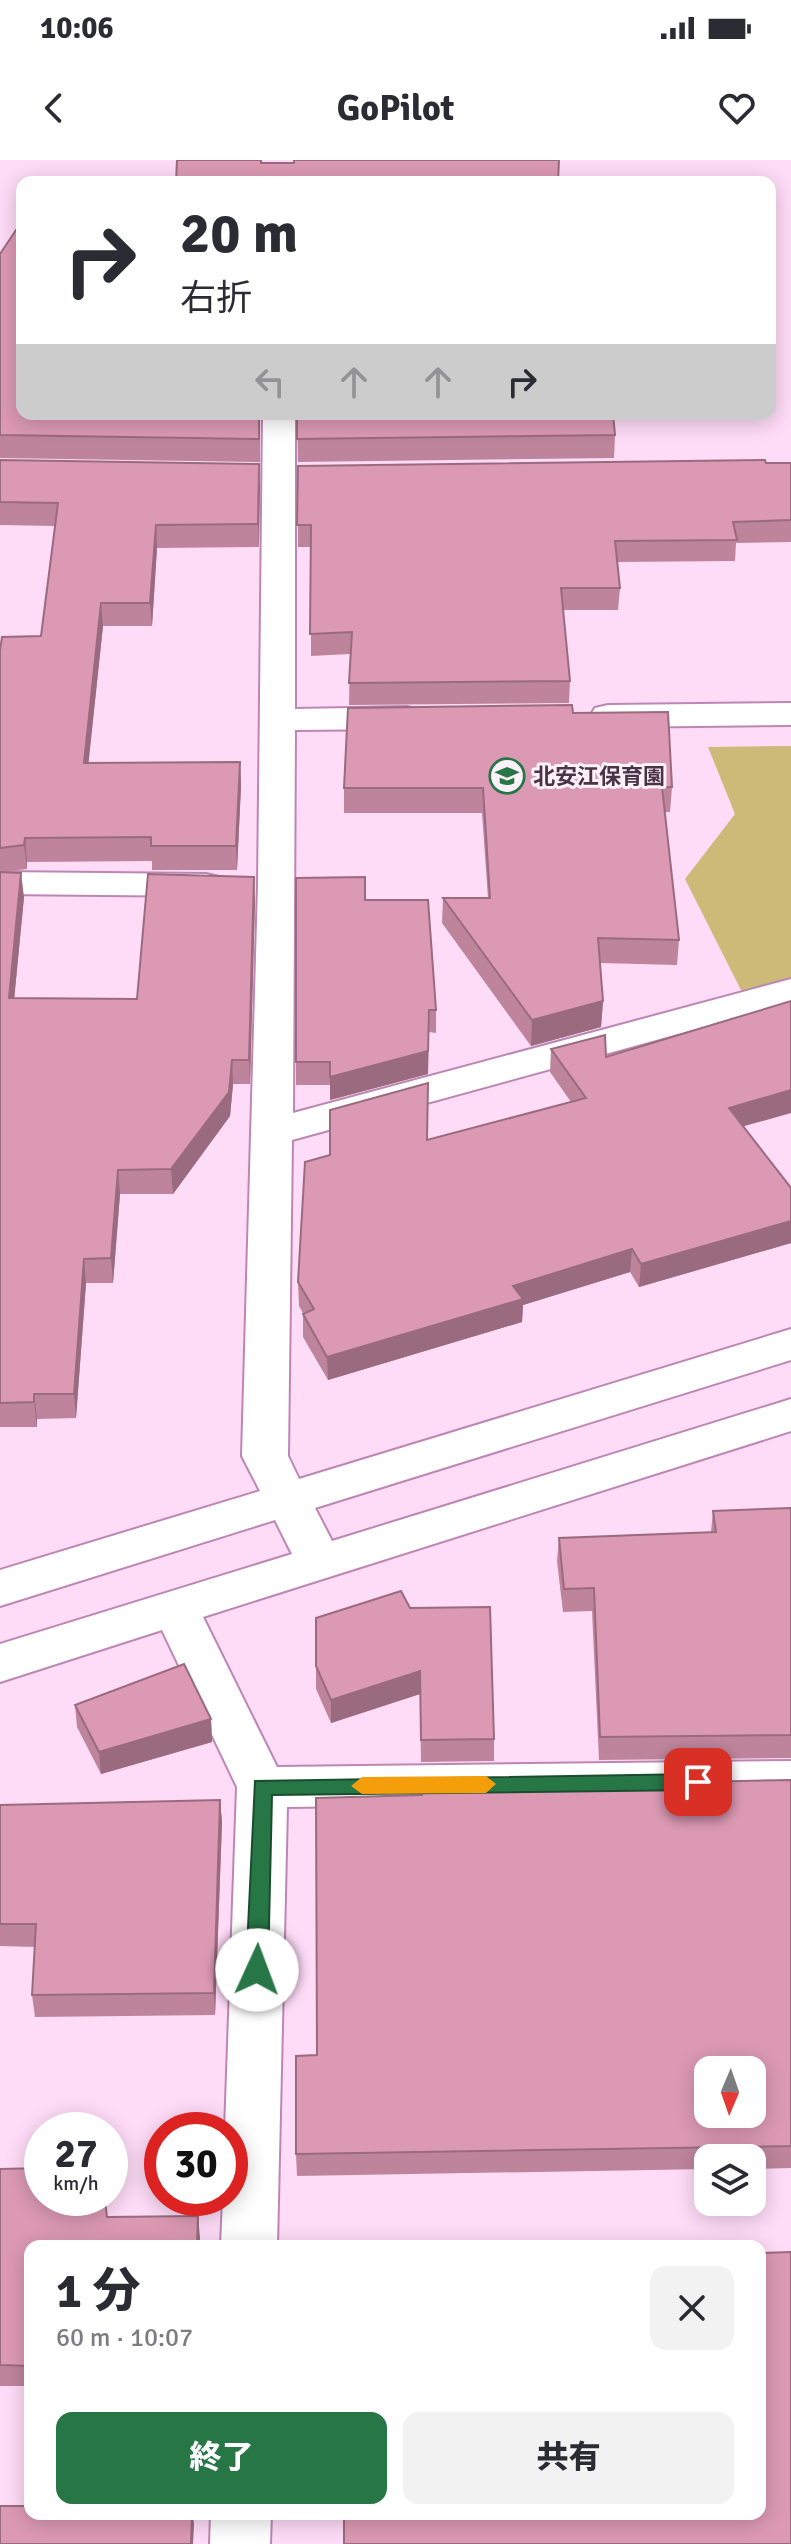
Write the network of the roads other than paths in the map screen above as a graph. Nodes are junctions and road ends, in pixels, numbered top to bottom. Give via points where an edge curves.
1 (279, 420) edge
2 (791, 714) edge
3 (573, 717) edge
4 (433, 718) edge
5 (278, 720) junction
6 (0, 883) edge
7 (277, 885) junction
8 (791, 991) edge
9 (272, 1132) junction
10 (791, 1344) edge
11 (791, 1415) edge
12 (287, 1499) junction
13 (320, 1563) junction
14 (0, 1588) edge
15 (175, 1608) junction
16 (0, 1663) edge
17 (791, 1781) edge
18 (262, 1787) junction
19 (249, 2240) edge
20 (241, 2520) edge
21 (240, 2544) edge

1 - 5 street
2 - 3 street
4 - 5 street
5 - 7 street
6 - 7 street
7 - 9 street
8 - 9 street
9 - 12 street via 265,1456
10 - 12 street
11 - 13 street
12 - 13 street
12 - 14 street
13 - 15 street
15 - 16 street
15 - 18 street
17 - 18 street
18 - 19 street
20 - 21 street

